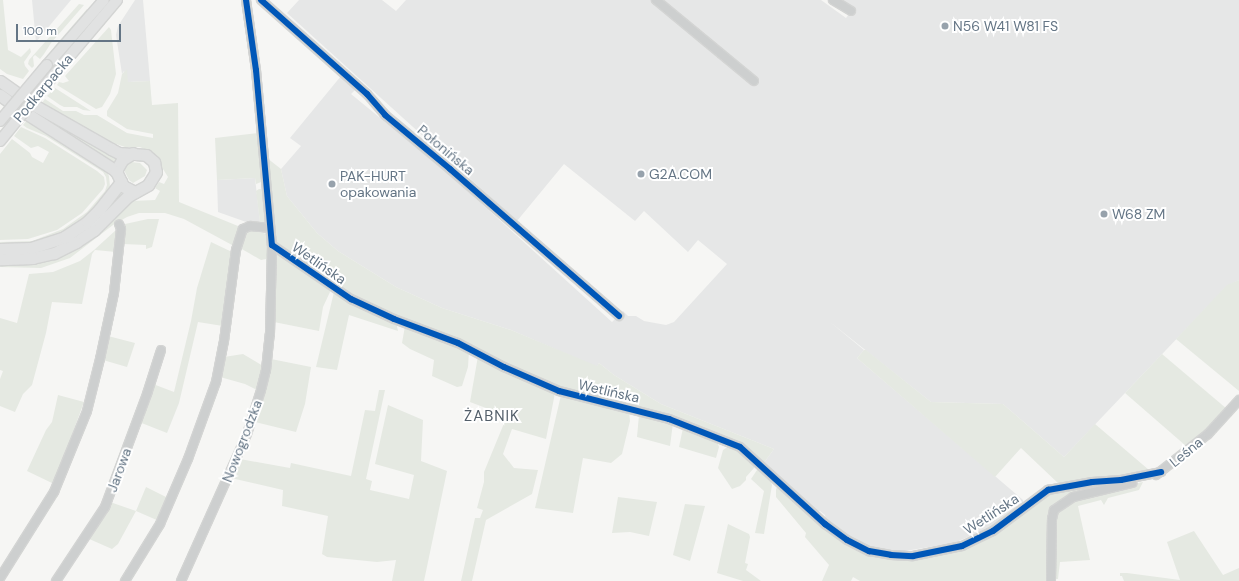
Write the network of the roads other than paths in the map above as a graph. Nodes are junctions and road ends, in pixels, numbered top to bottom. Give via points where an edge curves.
1 (104, 0) edge
2 (117, 0) edge
3 (246, 0) edge
4 (261, 0) edge
5 (656, 0) edge
6 (833, 0) edge
7 (851, 11) dead end
8 (0, 80) edge
9 (754, 81) dead end
10 (0, 95) edge
11 (0, 121) edge
12 (0, 140) edge
13 (133, 153) junction
14 (116, 171) junction
15 (120, 182) junction
16 (135, 192) junction
17 (119, 224) dead end
18 (270, 228) junction
19 (272, 245) junction
20 (0, 249) edge
21 (0, 259) edge
22 (619, 316) dead end
23 (161, 350) dead end
24 (1239, 400) edge
25 (1161, 472) junction
26 (0, 578) edge
27 (56, 581) edge
28 (125, 581) edge
29 (181, 581) edge
30 (1051, 581) edge

1 - 11 main road, Podkarpacka, bridge
2 - 12 main road, Podkarpacka, bridge
3 - 18 street, Wetlińska via 256,70
4 - 22 street, Połonińska via 367,94 385,115
5 - 9 street
6 - 7 street
8 - 13 highway via 34,105 92,139 119,153
10 - 14 highway
13 - 14 highway via 122,160
13 - 16 highway via 141,153 150,158 154,162 156,172 148,185
14 - 15 highway
15 - 16 highway
15 - 20 highway via 87,222 64,237 31,248
16 - 21 highway via 94,230 65,248 33,258
17 - 26 street via 121,229 114,293 87,411 54,492
18 - 19 street, Wetlińska
18 - 28 street via 250,226 242,229 236,250 216,382 188,459 160,524
19 - 25 street, Wetlińska via 351,299 394,319 458,343 529,378 580,398 669,419 740,447 825,524 847,540 869,551 892,556 913,556 962,546 993,530 1048,490
19 - 29 street, Nowogrodzka via 268,353 259,397 247,434
23 - 27 street, Jarowa via 104,507
24 - 25 street, Leśna via 1208,434
25 - 30 street, Leśna via 1149,479 1073,497 1054,510

